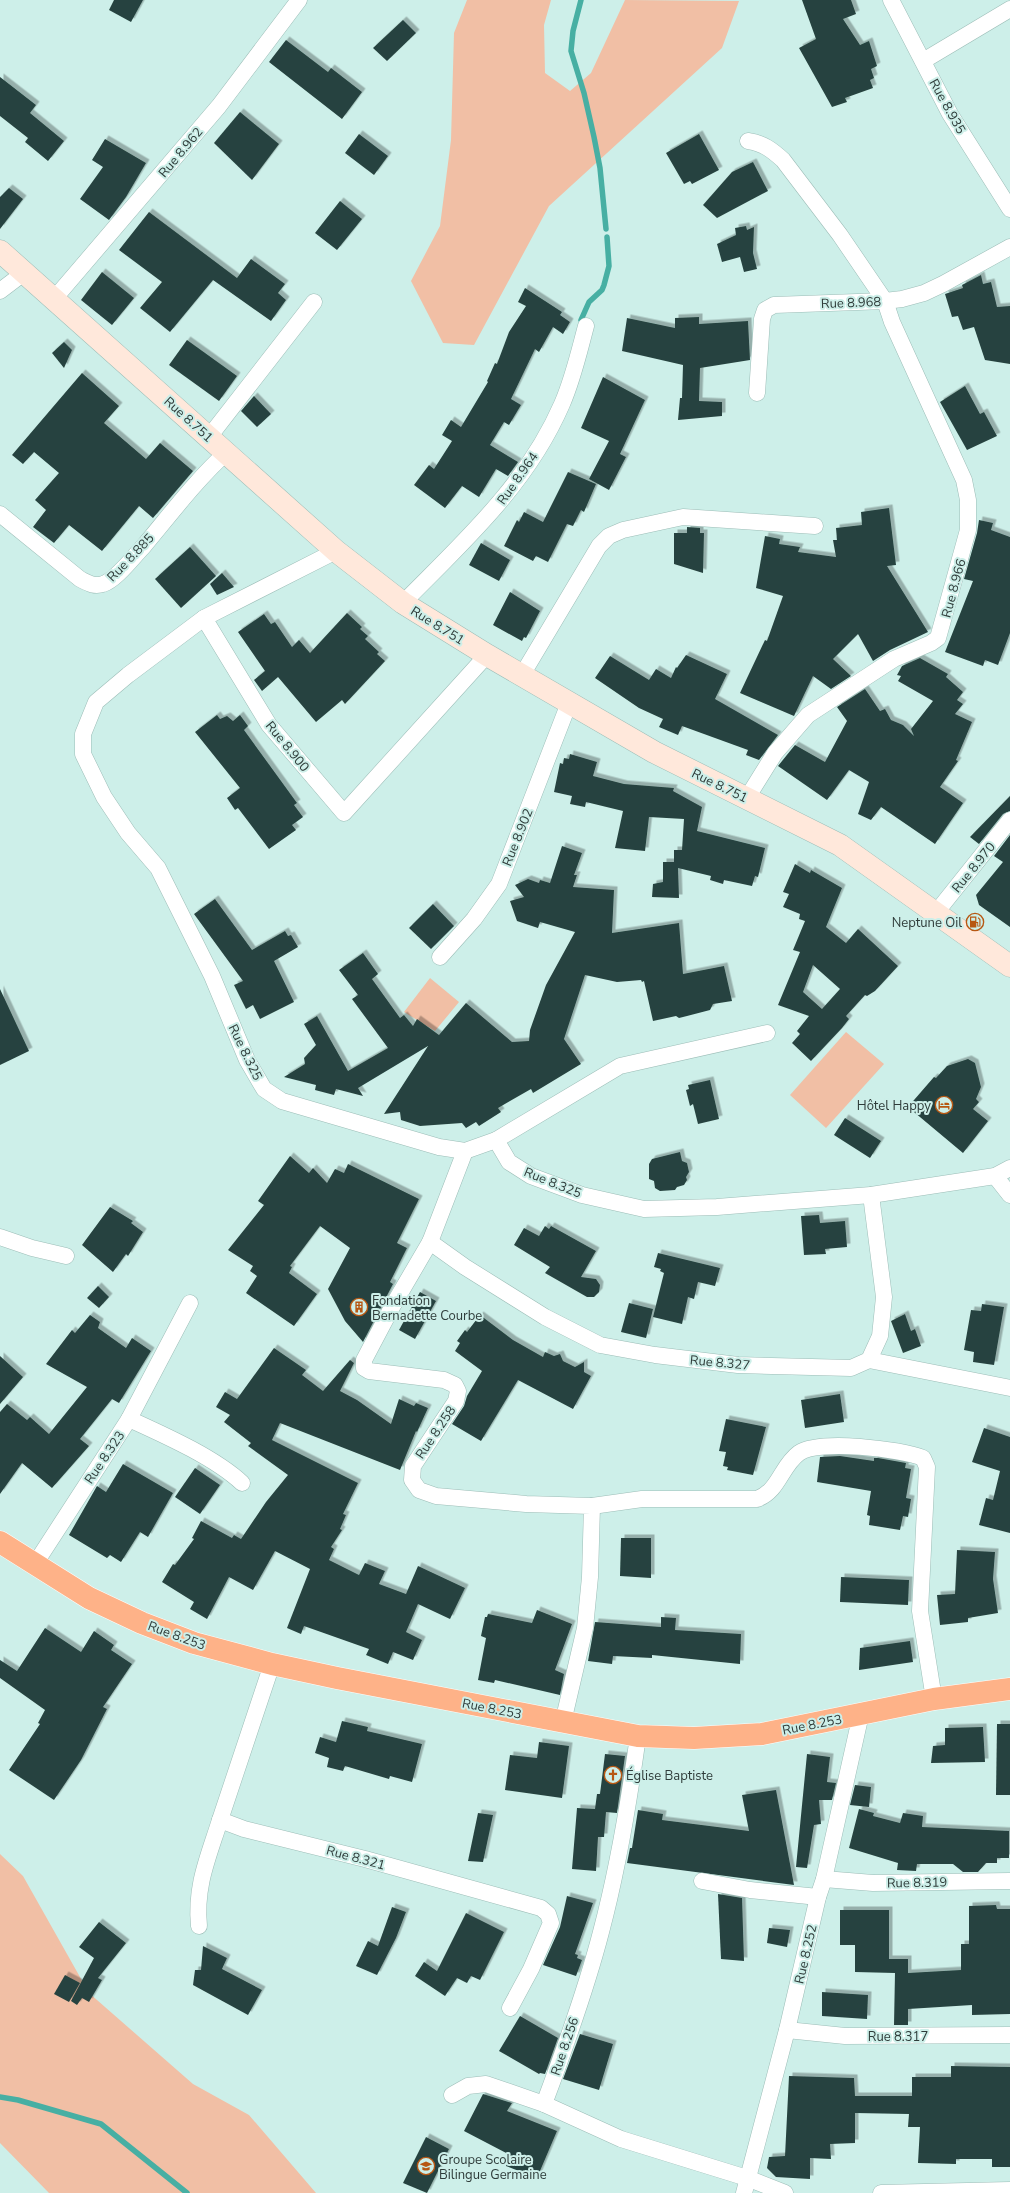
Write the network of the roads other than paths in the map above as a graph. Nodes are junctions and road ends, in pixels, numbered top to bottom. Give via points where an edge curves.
1 (299, 0) edge
2 (891, 0) edge
3 (1010, 9) edge
4 (923, 61) junction
5 (748, 141) dead end
6 (1010, 209) edge
7 (1010, 246) edge
8 (0, 252) edge
9 (25, 272) junction
10 (0, 291) edge
11 (54, 299) junction
12 (885, 301) junction
13 (314, 302) dead end
14 (586, 326) dead end
15 (757, 393) dead end
16 (209, 437) junction
17 (227, 452) junction
18 (0, 514) edge
19 (815, 526) dead end
20 (336, 551) junction
21 (404, 603) junction
22 (204, 618) junction
23 (487, 655) junction
24 (522, 675) junction
25 (569, 703) junction
26 (747, 798) junction
27 (1010, 820) edge
28 (935, 914) junction
29 (440, 956) dead end
30 (1010, 966) edge
31 (767, 1033) dead end
32 (496, 1140) junction
33 (465, 1151) junction
34 (1010, 1168) edge
35 (995, 1176) junction
36 (871, 1195) junction
37 (1010, 1196) edge
38 (0, 1237) edge
39 (430, 1242) junction
40 (66, 1256) dead end
41 (190, 1303) dead end
42 (869, 1360) junction
43 (1010, 1388) edge
44 (129, 1419) junction
45 (242, 1483) dead end
46 (592, 1506) junction
47 (0, 1542) edge
48 (35, 1564) junction
49 (272, 1664) junction
50 (1010, 1689) edge
51 (934, 1699) junction
52 (861, 1714) junction
53 (563, 1722) junction
54 (638, 1736) junction
55 (220, 1820) junction
56 (824, 1879) junction
57 (702, 1881) dead end
58 (1010, 1881) edge
59 (818, 1897) junction
60 (199, 1926) dead end
61 (510, 2008) dead end
62 (787, 2030) junction
63 (1010, 2035) edge
64 (452, 2095) dead end
65 (544, 2104) junction
66 (745, 2185) edge
67 (1010, 2190) edge
68 (785, 2193) edge
69 (881, 2193) edge

1 - 11 street, Rue 8.962 via 219,106
2 - 4 street, Rue 8.935
3 - 4 street
4 - 6 street, Rue 8.935 via 950,114
5 - 12 street, Rue 8.966 via 758,142 772,149 783,160
7 - 12 street, Rue 8.968 via 924,293
8 - 9 main road, Rue 8.751
9 - 10 street
9 - 11 main road, Rue 8.751
11 - 16 main road, Rue 8.751
12 - 15 street, Rue 8.968 via 774,305 765,310 762,319
12 - 26 street, Rue 8.966 via 895,329 964,480 967,493 968,530 943,624 938,638 931,643 894,659 808,715 775,753
13 - 16 street
14 - 21 street, Rue 8.964 via 573,378 562,405 524,471 495,510
16 - 17 main road, Rue 8.751
17 - 18 street, Rue 8.885 via 133,558 110,581 102,585 91,585 80,579
17 - 20 main road, Rue 8.751
19 - 24 street via 683,517 624,530 609,536 599,546
20 - 21 main road, Rue 8.751
20 - 22 street
21 - 23 main road, Rue 8.751
22 - 23 street, Rue 8.900 via 269,725 344,813
22 - 33 street, Rue 8.325 via 96,702 83,734 83,754 104,797 128,833 158,868 212,976 247,1060 264,1089 282,1101 439,1147
23 - 24 main road, Rue 8.751
24 - 25 main road, Rue 8.751
25 - 26 main road, Rue 8.751 via 654,752
25 - 29 street, Rue 8.902 via 499,884 474,919
26 - 28 main road, Rue 8.751 via 840,845
27 - 28 street, Rue 8.970
28 - 30 main road, Rue 8.751
31 - 32 street via 620,1066
32 - 33 street, Rue 8.325
32 - 36 street, Rue 8.325 via 509,1162 531,1176 582,1195 644,1209 717,1207
33 - 39 street, Rue 8.258
34 - 35 street, Rue 8.325
35 - 36 street, Rue 8.325
35 - 37 street
36 - 42 street via 884,1297 880,1336
38 - 40 street
39 - 42 street, Rue 8.327 via 464,1267 545,1317 600,1345 654,1355 738,1365 851,1368
39 - 46 street, Rue 8.258 via 364,1360 364,1368 369,1371 444,1380 455,1385 458,1391 456,1401 413,1466 412,1480 419,1490 436,1496 526,1504
41 - 44 street
42 - 43 street
44 - 45 street, Rue 8.323 via 212,1461
44 - 48 street, Rue 8.323
46 - 51 street via 642,1499 757,1499 766,1496 773,1489 788,1463 800,1452 817,1447 864,1447 913,1454 923,1458 927,1468 920,1611
46 - 53 street via 590,1577 585,1628
47 - 48 highway, Rue 8.253
48 - 49 highway, Rue 8.253 via 90,1598 142,1623 194,1642
49 - 53 highway, Rue 8.253
49 - 55 street
50 - 51 highway, Rue 8.253
51 - 52 highway, Rue 8.253
52 - 54 highway, Rue 8.253 via 762,1734 694,1738
52 - 56 street, Rue 8.252
53 - 54 highway, Rue 8.253
54 - 65 street, Rue 8.256 via 624,1831 601,1933
55 - 60 street via 199,1888
55 - 61 street, Rue 8.321 via 244,1829 365,1859 541,1908 548,1914 551,1923
56 - 58 street, Rue 8.319 via 872,1883
56 - 59 street, Rue 8.252
57 - 59 street via 750,1890
59 - 62 street, Rue 8.252
62 - 63 street, Rue 8.317 via 845,2036
62 - 66 street, Rue 8.252
64 - 65 street via 468,2086 486,2084
65 - 66 street via 621,2139
66 - 68 street
67 - 69 street

